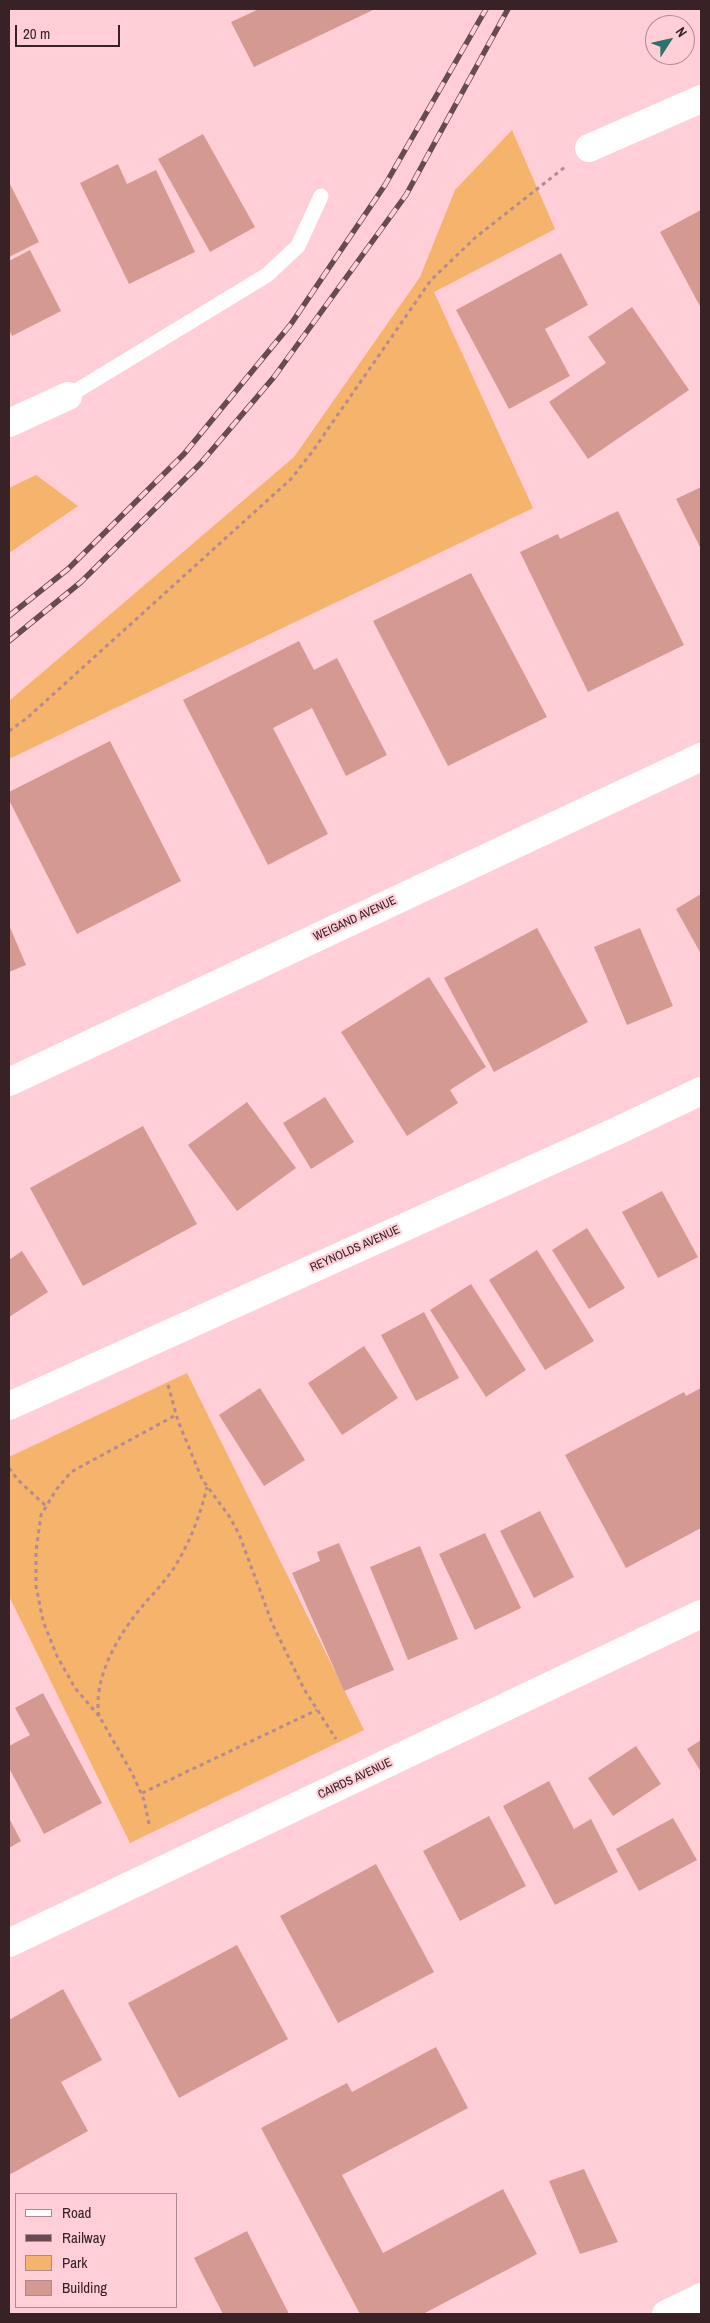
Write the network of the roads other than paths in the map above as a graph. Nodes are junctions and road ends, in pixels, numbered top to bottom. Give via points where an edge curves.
1 (701, 99) edge
2 (589, 148) road end
3 (322, 196) dead end
4 (68, 396) joint
5 (9, 423) edge
6 (701, 757) edge
7 (9, 1082) edge
8 (701, 1091) edge
9 (9, 1406) edge
10 (701, 1614) edge
11 (9, 1943) edge
12 (701, 2297) edge
13 (666, 2314) edge

1 - 2 street
3 - 4 lane via 298,246 267,275
4 - 5 street
6 - 7 street, WEIGAND AVENUE
8 - 9 street, REYNOLDS AVENUE
10 - 11 street, CAIRDS AVENUE
12 - 13 street

